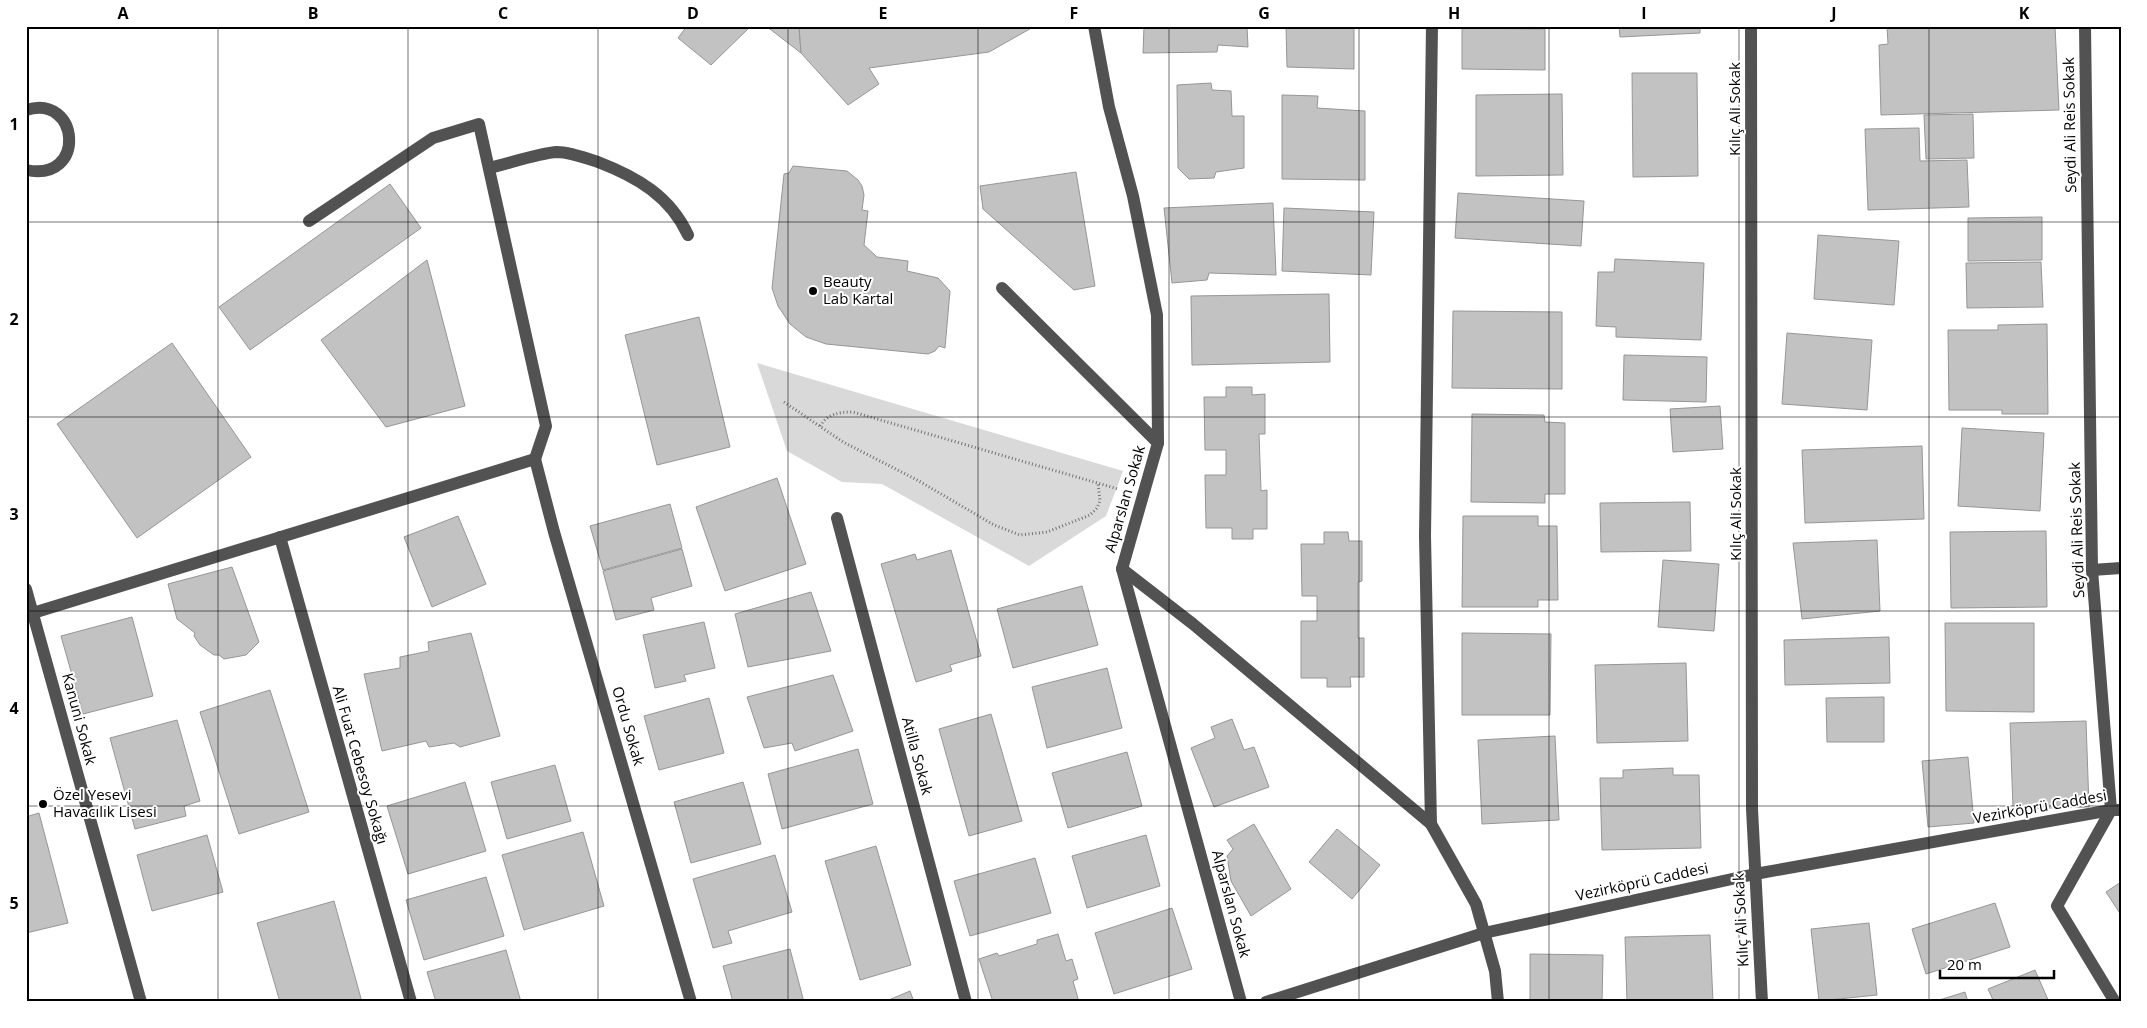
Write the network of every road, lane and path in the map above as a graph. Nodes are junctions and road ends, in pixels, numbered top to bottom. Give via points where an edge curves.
1 (1094, 26) edge
2 (1432, 26) edge
3 (1751, 26) edge
4 (2086, 26) edge
5 (26, 110) edge
6 (489, 168) junction
7 (26, 170) edge
8 (309, 221) dead end
9 (688, 235) dead end
10 (1002, 288) dead end
11 (784, 402) dead end
12 (820, 426) junction
13 (1158, 443) junction
14 (535, 459) junction
15 (1098, 483) junction
16 (1143, 496) junction
17 (837, 518) dead end
18 (280, 537) junction
19 (2121, 568) edge
20 (1122, 569) junction
21 (2092, 570) junction
22 (26, 589) edge
23 (33, 613) junction
24 (2116, 810) edge
25 (1431, 824) junction
26 (1756, 874) junction
27 (1484, 933) junction
28 (140, 1002) edge
29 (411, 1002) edge
30 (691, 1002) edge
31 (966, 1002) edge
32 (1241, 1002) edge
33 (1266, 1002) edge
34 (1498, 1002) edge
35 (1762, 1002) edge
36 (2115, 1002) edge

1 - 13 street, Alparslan Sokak via 1157,315
2 - 25 street via 1425,536
3 - 26 street, Kılıç Ali Sokak via 1752,809
4 - 21 street, Seydi Ali Reis Sokak
5 - 7 street via 39,108 54,112 68,127 70,138 69,149 57,166 47,171
6 - 8 street via 479,124 433,138
6 - 9 street via 557,152 586,158 635,178 654,191 674,210
6 - 14 street via 546,426
10 - 13 street
11 - 12 path
12 - 15 path via 832,415 853,412
12 - 15 path via 842,442 919,481 994,525 1020,535 1047,532 1090,515 1100,501
13 - 16 street, Alparslan Sokak
14 - 18 street
14 - 30 street, Ordu Sokak
15 - 16 path
16 - 20 street, Alparslan Sokak
17 - 31 street, Atilla Sokak
18 - 23 street
18 - 29 street, Ali Fuat Cebesoy Sokağı
19 - 21 street
20 - 25 street via 1193,624
20 - 32 street, Alparslan Sokak
21 - 24 street, Seydi Ali Reis Sokak
22 - 23 street, Kanuni Sokak
23 - 28 street, Kanuni Sokak
24 - 26 street, Vezirköprü Caddesi
24 - 36 street via 2057,906
25 - 27 street via 1476,904
26 - 27 street, Vezirköprü Caddesi
26 - 35 street, Kılıç Ali Sokak
27 - 33 street, Vezirköprü Caddesi
27 - 34 street via 1495,971

